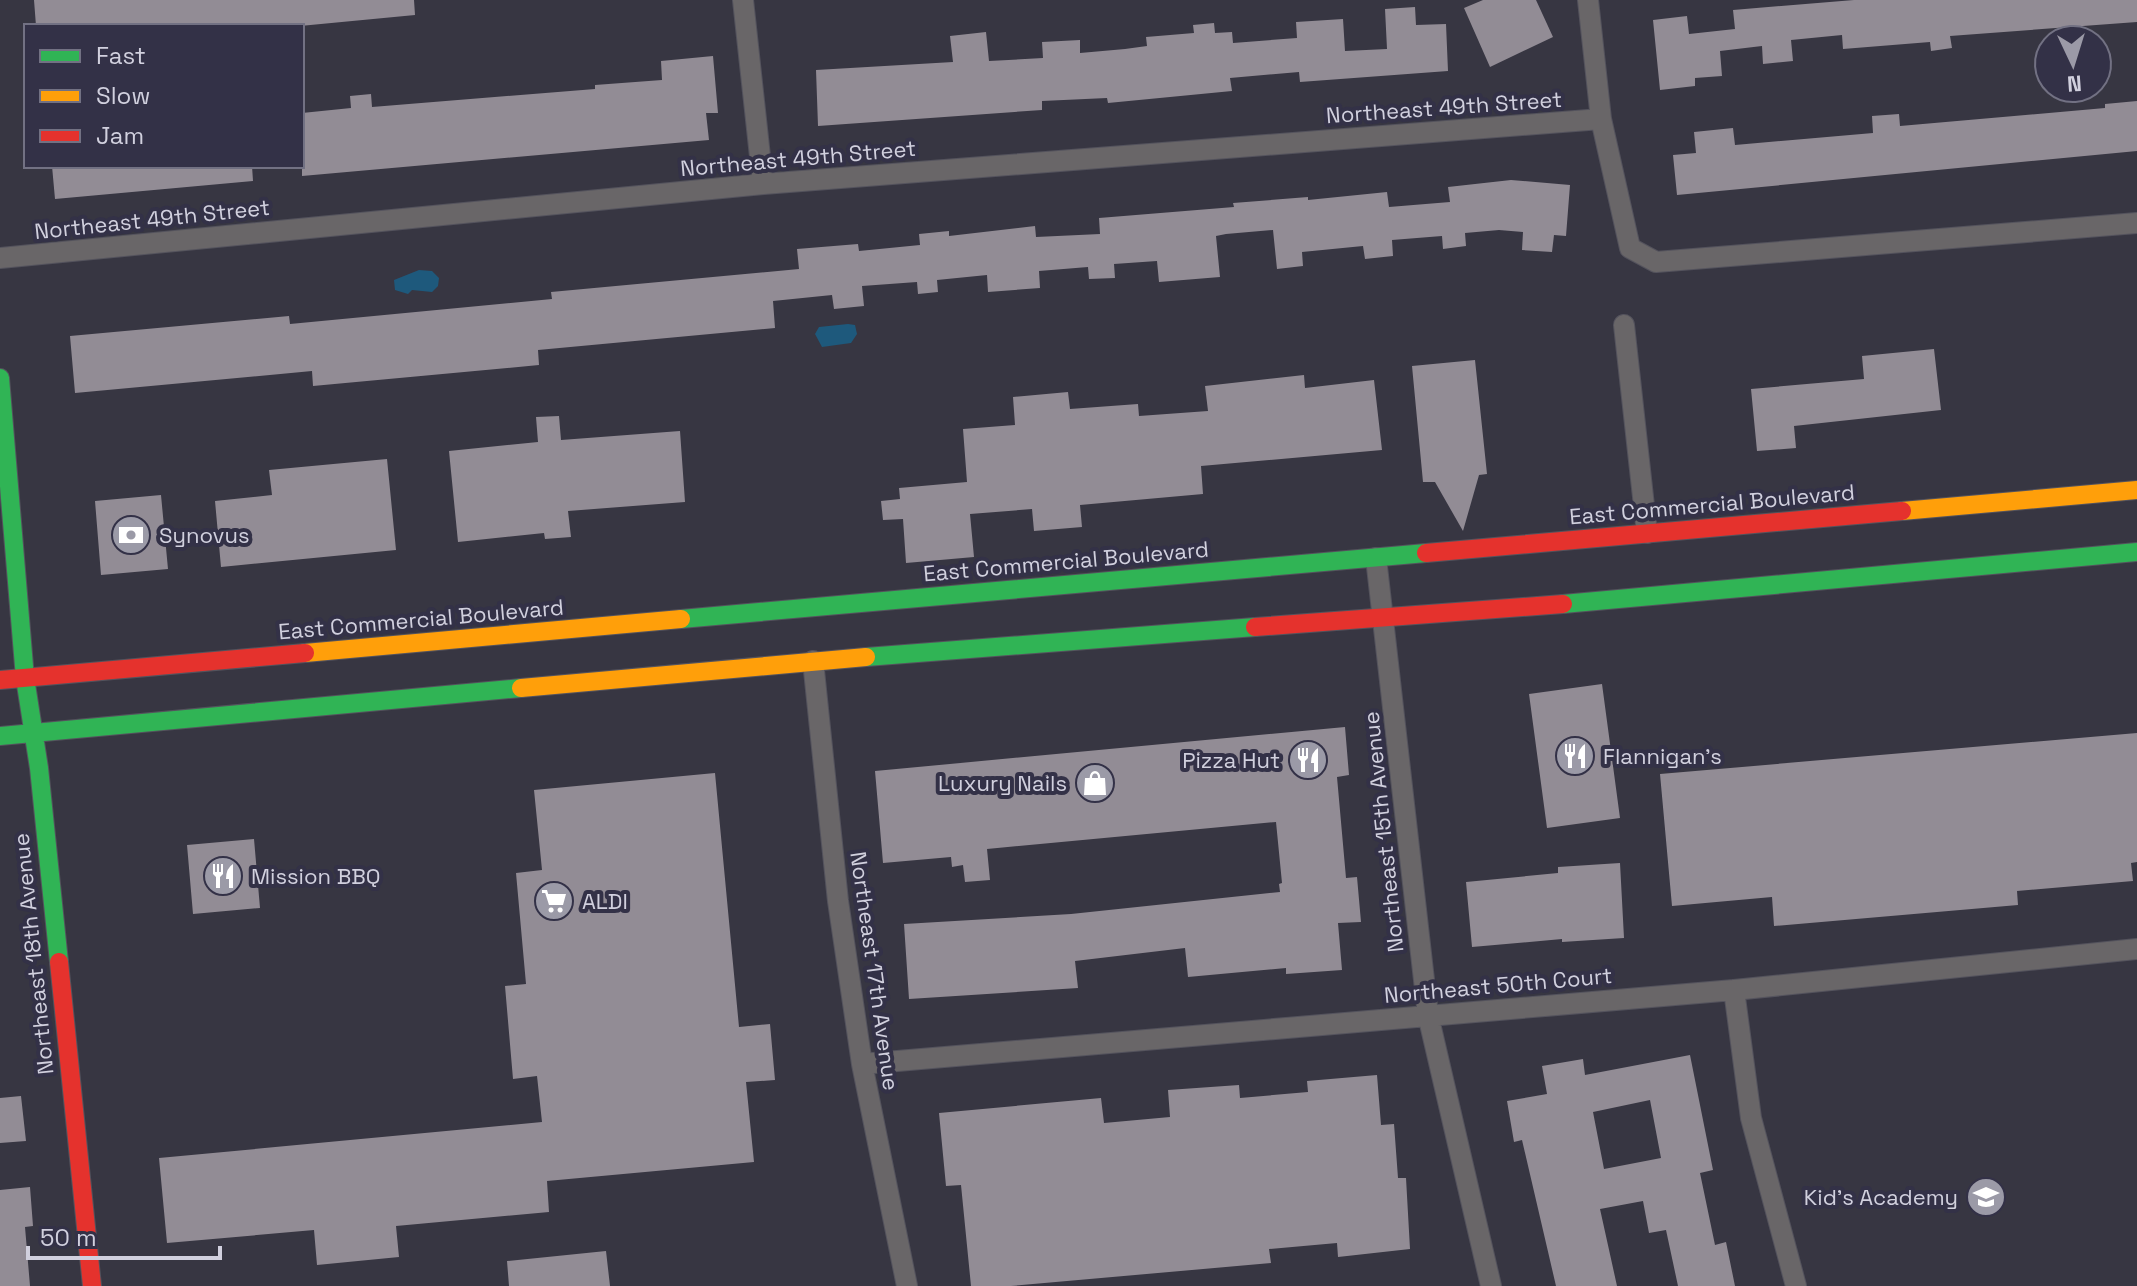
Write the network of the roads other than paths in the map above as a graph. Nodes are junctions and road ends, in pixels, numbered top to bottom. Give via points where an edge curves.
1 (743, 0) edge
2 (1588, 0) edge
3 (1601, 119) junction
4 (763, 184) junction
5 (2137, 223) edge
6 (0, 258) edge
7 (1624, 325) dead end
8 (0, 378) edge
9 (2137, 490) edge
10 (1647, 533) junction
11 (2137, 552) edge
12 (1376, 558) junction
13 (1383, 615) junction
14 (813, 661) junction
15 (25, 678) junction
16 (0, 680) edge
17 (33, 733) junction
18 (0, 736) edge
19 (2137, 949) edge
20 (1734, 990) junction
21 (1428, 1015) junction
22 (862, 1064) junction
23 (92, 1286) edge
24 (907, 1286) edge
25 (1491, 1286) edge
26 (1796, 1286) edge

1 - 4 street
2 - 3 street
3 - 4 street, Northeast 49th Street
3 - 5 street via 1630,248 1656,262
4 - 6 street, Northeast 49th Street
7 - 10 street
8 - 15 main road, Northeast 18th Avenue
9 - 10 main road, East Commercial Boulevard
10 - 12 main road, East Commercial Boulevard
11 - 13 main road via 1636,598
12 - 13 street, Northeast 15th Avenue
12 - 15 main road, East Commercial Boulevard
13 - 14 main road
13 - 21 street, Northeast 15th Avenue
14 - 17 main road
14 - 22 street, Northeast 17th Avenue via 838,901
15 - 16 main road, East Commercial Boulevard
15 - 17 main road, Northeast 18th Avenue
17 - 18 main road
17 - 23 main road, Northeast 18th Avenue
19 - 20 street, Northeast 50th Court
20 - 21 street, Northeast 50th Court
20 - 26 street via 1751,1118
21 - 22 street, Northeast 50th Court
21 - 25 street, Northeast 15th Avenue
22 - 24 street, Northeast 17th Avenue

